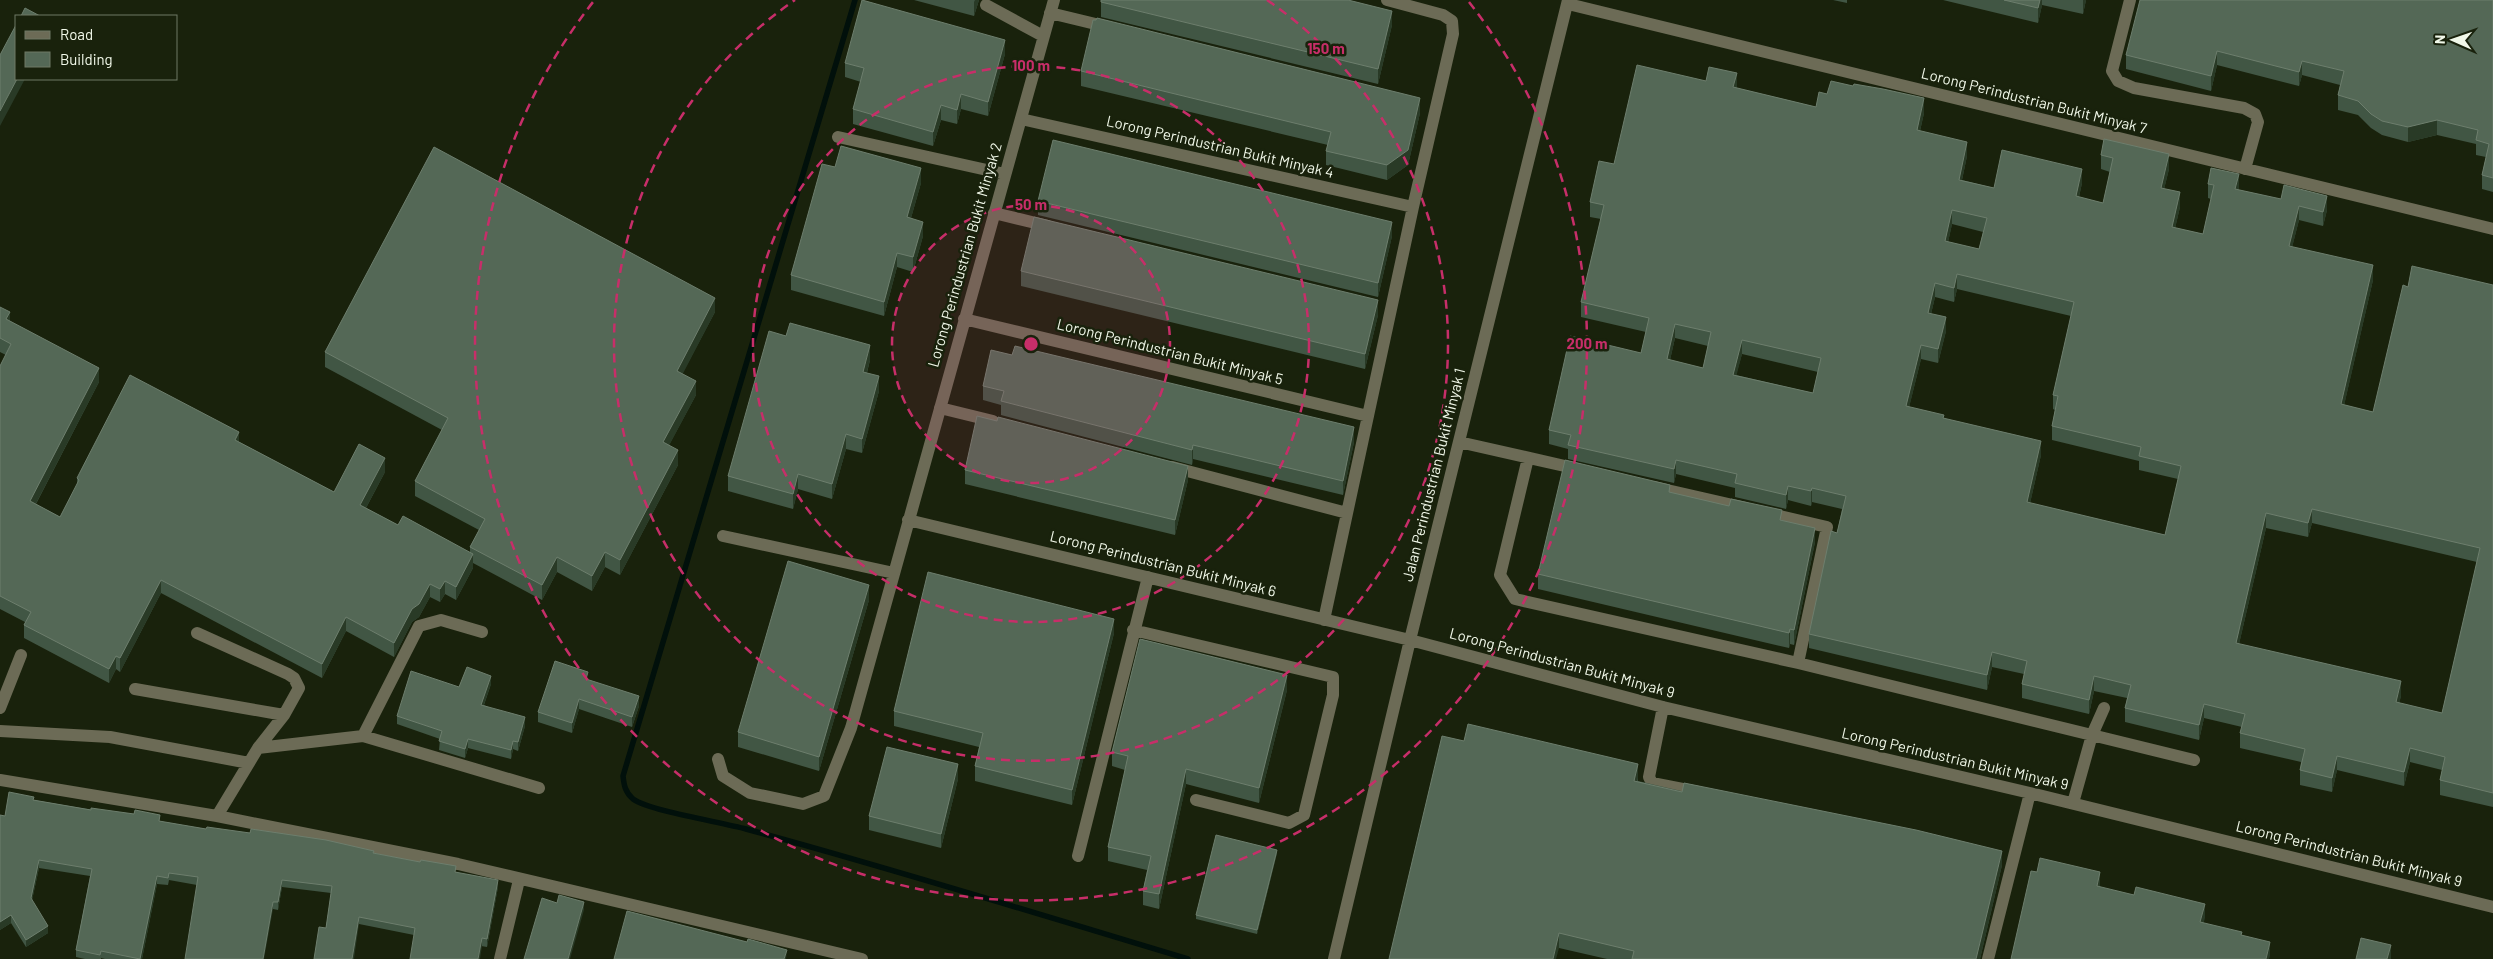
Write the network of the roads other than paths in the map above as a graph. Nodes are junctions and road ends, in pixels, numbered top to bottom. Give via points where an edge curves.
1 (1387, 0) edge
2 (2130, 0) edge
3 (1568, 2) edge
4 (986, 5) dead end
5 (1052, 6) edge
6 (1118, 29) edge
7 (1044, 36) junction
8 (1021, 119) junction
9 (838, 137) dead end
10 (2245, 169) junction
11 (1005, 174) junction
12 (1412, 207) junction
13 (994, 213) junction
14 (1062, 229) edge
15 (2493, 229) edge
16 (964, 319) junction
17 (940, 408) junction
18 (1368, 416) junction
19 (1006, 425) edge
20 (1459, 442) junction
21 (1528, 458) junction
22 (1158, 464) edge
23 (1586, 471) edge
24 (1644, 485) edge
25 (1347, 512) junction
26 (908, 520) junction
27 (723, 536) dead end
28 (894, 573) junction
29 (1148, 577) junction
30 (1324, 620) junction
31 (1133, 630) junction
32 (482, 632) dead end
33 (197, 633) dead end
34 (1410, 640) junction
35 (21, 655) dead end
36 (1798, 663) junction
37 (135, 689) dead end
38 (1663, 707) junction
39 (0, 708) edge
40 (2104, 708) dead end
41 (284, 715) junction
42 (0, 731) edge
43 (2092, 735) junction
44 (363, 736) junction
45 (258, 748) junction
46 (718, 759) dead end
47 (2194, 760) dead end
48 (249, 763) junction
49 (0, 780) edge
50 (539, 788) dead end
51 (2030, 793) junction
52 (1709, 794) edge
53 (1196, 800) dead end
54 (2073, 804) junction
55 (217, 816) junction
56 (1078, 856) dead end
57 (519, 880) junction
58 (2493, 907) edge
59 (500, 959) edge
60 (862, 959) edge
61 (1334, 959) edge
62 (1988, 959) edge

1 - 12 street via 1443,15 1452,21 1453,34 1430,105
2 - 10 street via 2112,71 2118,81 2134,88 2244,108 2255,114 2258,122
3 - 10 street, Lorong Perindustrian Bukit Minyak 7
3 - 20 street, Jalan Perindustrian Bukit Minyak 1
4 - 7 street
5 - 6 street
5 - 7 street, Lorong Perindustrian Bukit Minyak 2
7 - 8 street, Lorong Perindustrian Bukit Minyak 2
8 - 11 street, Lorong Perindustrian Bukit Minyak 2
8 - 12 street, Lorong Perindustrian Bukit Minyak 4
9 - 11 street
10 - 15 street, Lorong Perindustrian Bukit Minyak 7
11 - 13 street, Lorong Perindustrian Bukit Minyak 2
12 - 18 street via 1386,308
13 - 14 street
13 - 16 street, Lorong Perindustrian Bukit Minyak 2
16 - 17 street, Lorong Perindustrian Bukit Minyak 2
16 - 18 street, Lorong Perindustrian Bukit Minyak 5
17 - 19 street
17 - 26 street, Lorong Perindustrian Bukit Minyak 2
18 - 25 street
20 - 21 street
20 - 34 street, Jalan Perindustrian Bukit Minyak 1
21 - 23 street
21 - 36 street via 1500,575 1515,598
22 - 25 street
24 - 36 street via 1828,527
25 - 30 street
26 - 28 street, Lorong Perindustrian Bukit Minyak 2
26 - 29 street, Lorong Perindustrian Bukit Minyak 6
27 - 28 street
28 - 46 street, Lorong Perindustrian Bukit Minyak 2 via 851,728 824,796 803,804 750,793 724,776
29 - 30 street, Lorong Perindustrian Bukit Minyak 6
29 - 31 street
30 - 34 street, Lorong Perindustrian Bukit Minyak 6
31 - 53 street via 1332,677 1333,695 1304,815 1289,823
31 - 56 street
32 - 44 street via 440,620 419,626
33 - 41 street via 294,678 299,688
34 - 38 street, Lorong Perindustrian Bukit Minyak 9
34 - 61 street, Jalan Perindustrian Bukit Minyak 1
35 - 39 street
36 - 43 street
37 - 41 street
38 - 51 street, Lorong Perindustrian Bukit Minyak 9
38 - 52 street via 1649,777 1652,783
40 - 43 street
41 - 45 street
42 - 48 street via 110,737
43 - 47 street
43 - 54 street
44 - 45 street
44 - 50 street
45 - 48 street
48 - 55 street
49 - 55 street
51 - 54 street, Lorong Perindustrian Bukit Minyak 9
51 - 62 street
54 - 58 street, Lorong Perindustrian Bukit Minyak 9
55 - 57 street via 458,864
57 - 59 street
57 - 60 street

